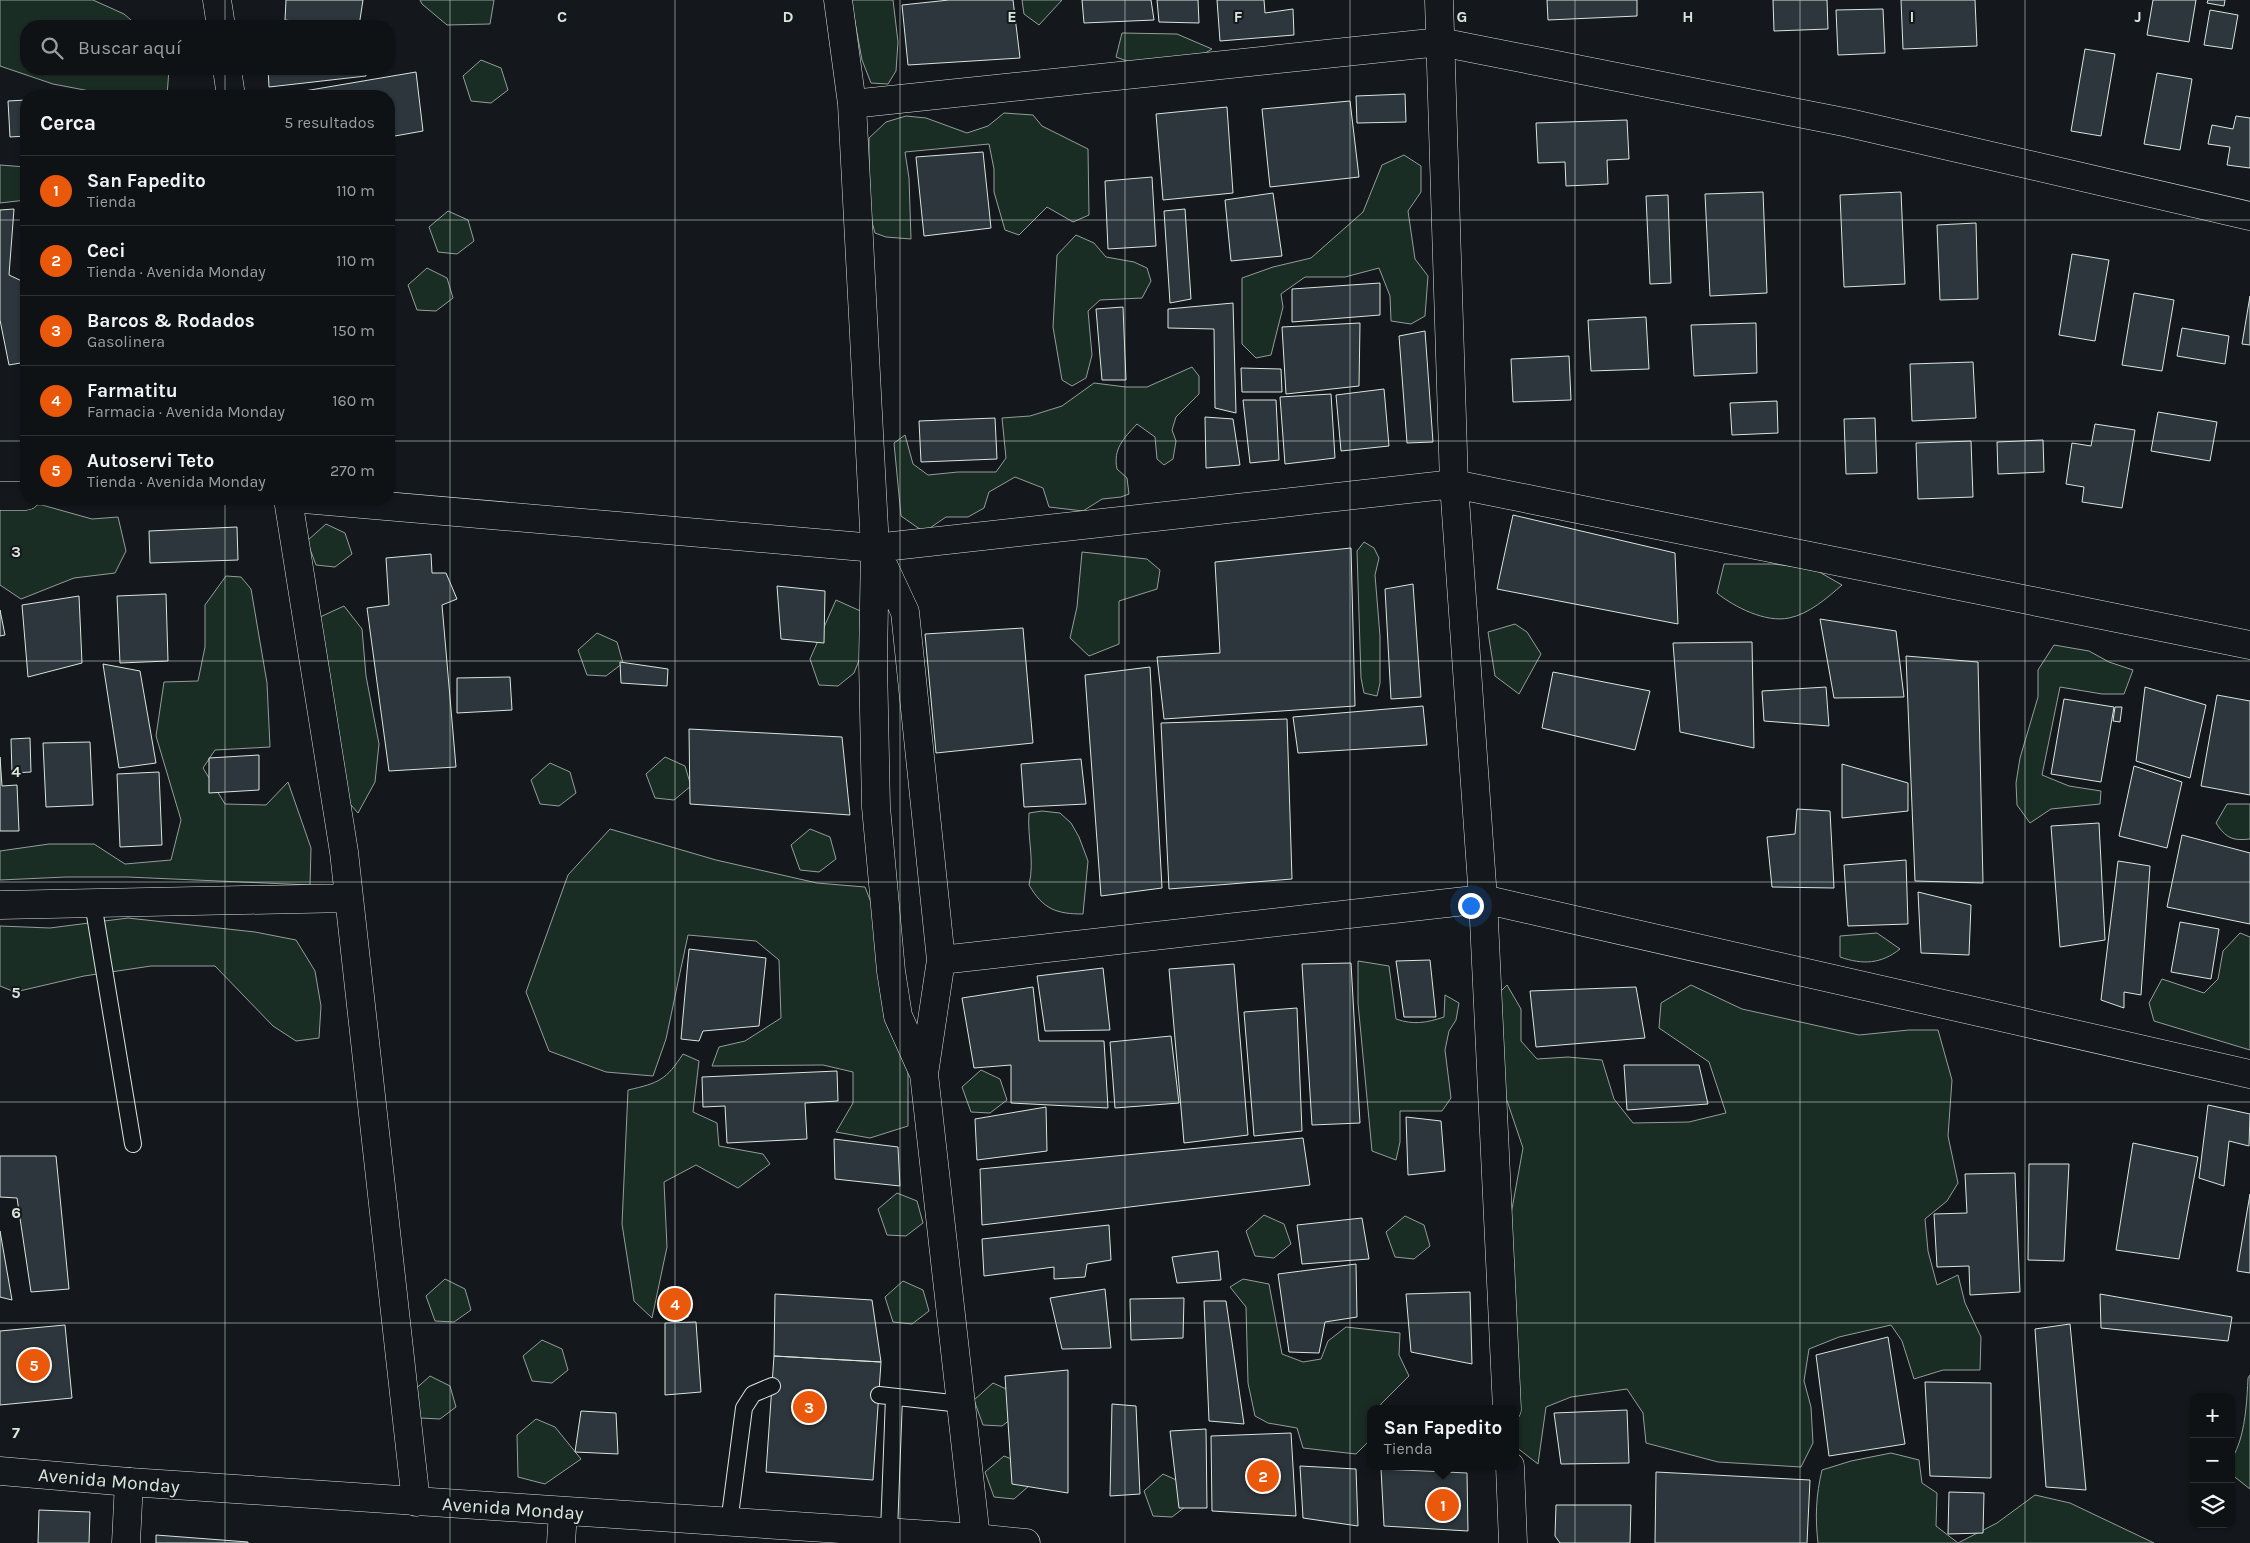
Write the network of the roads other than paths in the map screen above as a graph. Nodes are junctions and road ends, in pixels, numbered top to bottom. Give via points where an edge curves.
1 (217, 0) edge
2 (838, 0) edge
3 (1439, 0) edge
4 (220, 20) edge
5 (1440, 42) junction
6 (228, 75) edge
7 (230, 90) edge
8 (852, 104) junction
9 (2250, 216) edge
10 (1454, 484) junction
11 (0, 496) edge
12 (20, 496) edge
13 (289, 505) edge
14 (374, 505) edge
15 (875, 548) junction
16 (2250, 645) edge
17 (349, 898) junction
18 (1483, 899) junction
19 (93, 903) junction
20 (0, 905) edge
21 (941, 960) junction
22 (924, 1074) junction
23 (2250, 1074) edge
24 (133, 1144) dead end
25 (772, 1386) dead end
26 (961, 1404) junction
27 (1507, 1405) edge
28 (1510, 1470) edge
29 (0, 1471) edge
30 (129, 1482) junction
31 (416, 1502) junction
32 (563, 1512) junction
33 (729, 1522) junction
34 (889, 1532) junction
35 (976, 1538) junction
36 (126, 1543) edge
37 (561, 1543) edge
38 (1026, 1543) edge
39 (1513, 1543) edge

1 - 4 street
2 - 8 street
3 - 5 street
5 - 8 street
5 - 9 street via 1848,124
5 - 10 street
6 - 7 street
8 - 15 street
10 - 15 street
10 - 16 street
10 - 18 street
11 - 12 street
13 - 17 street
14 - 15 street
15 - 21 street via 905,612
15 - 22 street via 876,807 891,971 898,1016
17 - 19 street
17 - 31 street
18 - 21 street
18 - 23 street
18 - 27 street
19 - 20 street
19 - 24 lane
21 - 22 street
22 - 26 street
25 - 33 lane via 753,1394 744,1408
26 - 34 lane via 886,1396
26 - 35 street
28 - 39 street
29 - 30 street, Avenida Monday
30 - 31 street, Avenida Monday
30 - 36 street
31 - 32 street, Avenida Monday
32 - 33 street, Avenida Monday
32 - 37 street
33 - 34 street, Avenida Monday
34 - 35 street, Avenida Monday
35 - 38 street, Avenida Monday

